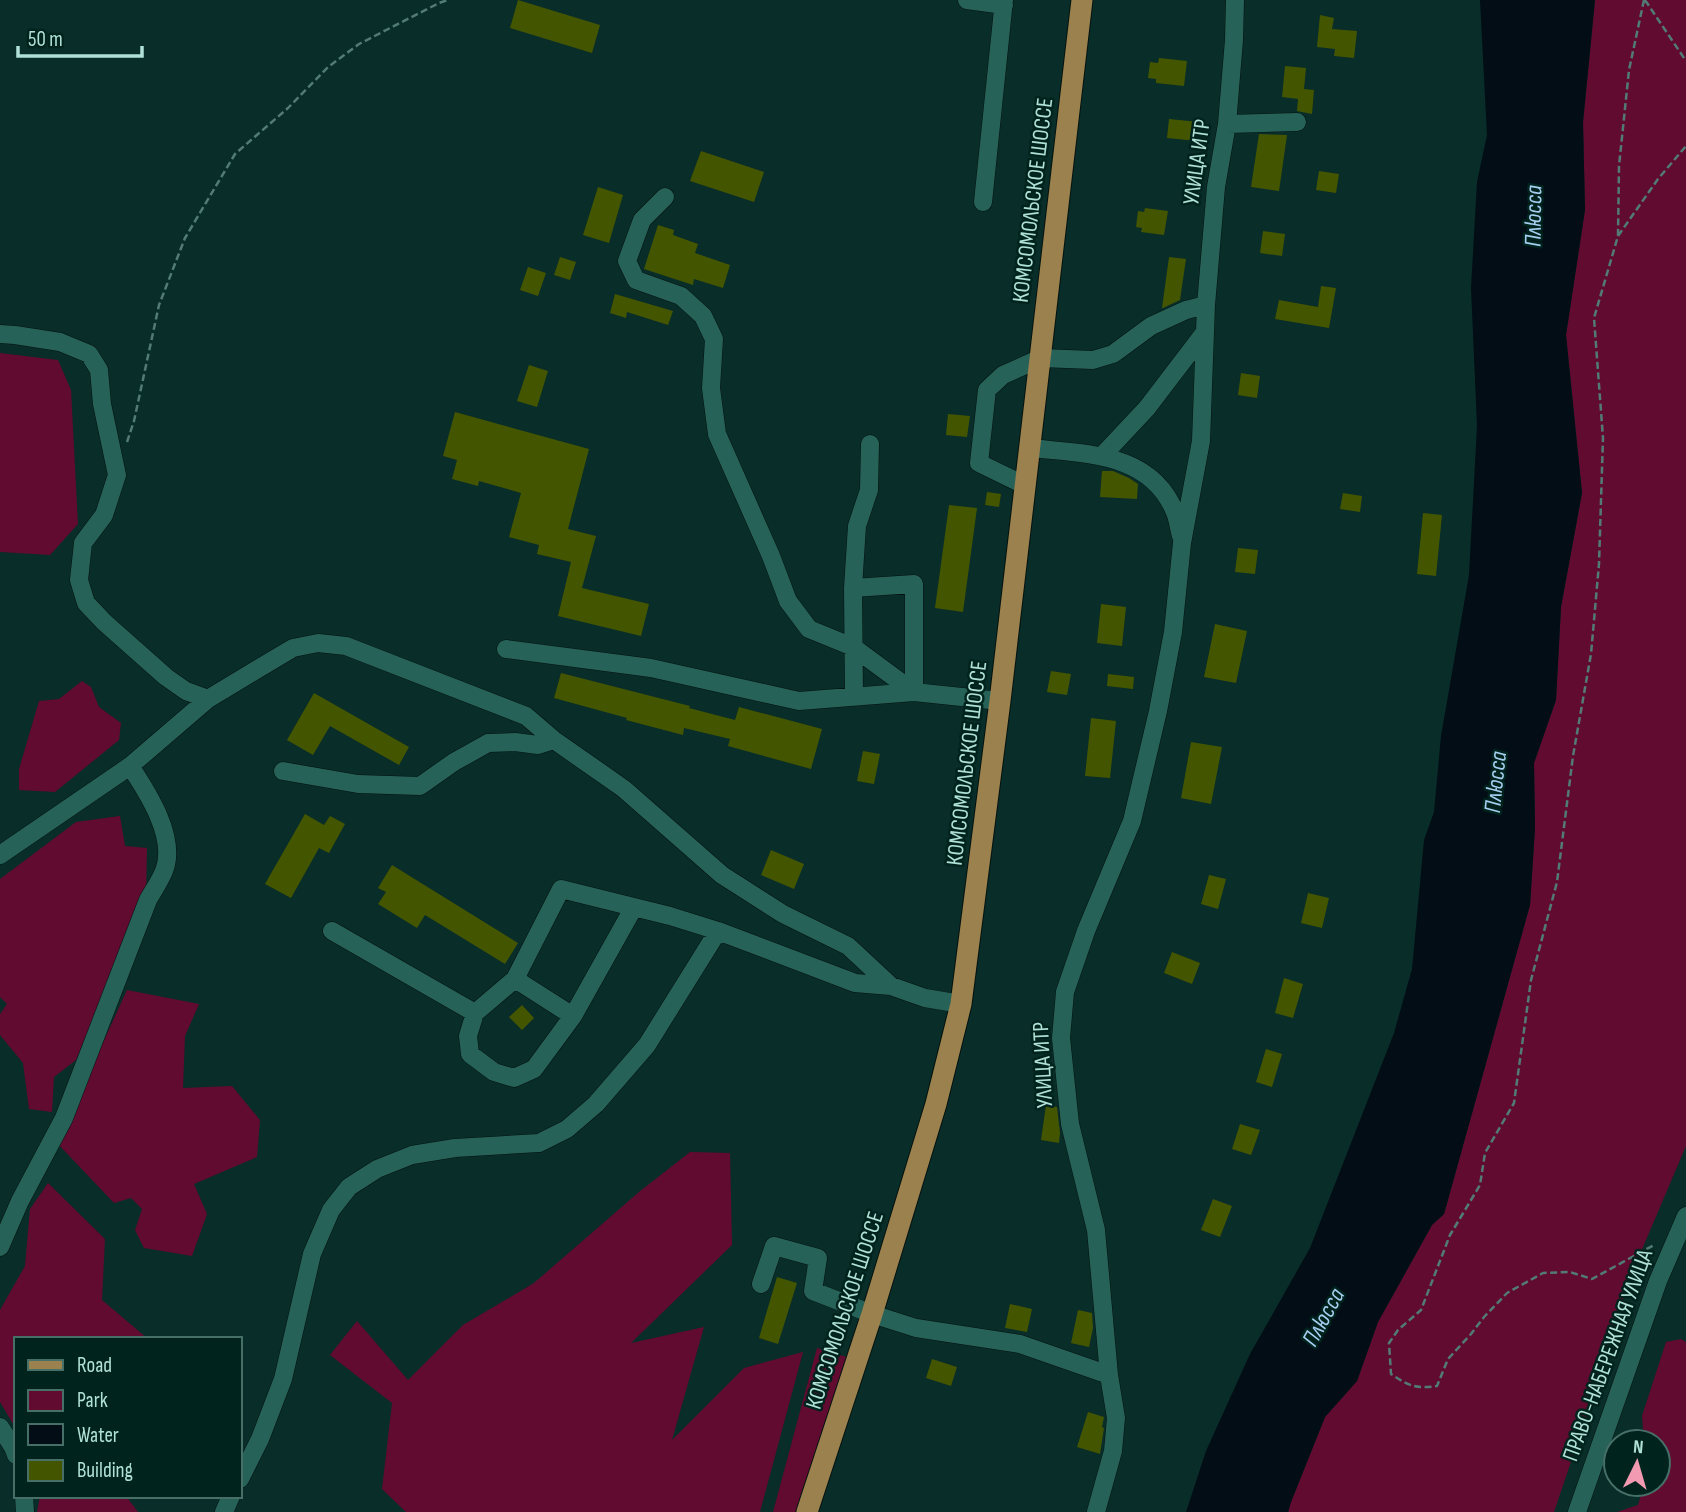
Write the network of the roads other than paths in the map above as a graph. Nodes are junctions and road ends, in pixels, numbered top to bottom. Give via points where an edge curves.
1 (967, 0) edge
2 (1082, 0) edge
3 (1235, 0) edge
4 (1004, 2) edge
5 (1297, 122) dead end
6 (1227, 124) junction
7 (665, 197) dead end
8 (983, 202) dead end
9 (1206, 305) junction
10 (1205, 331) junction
11 (0, 334) edge
12 (1041, 358) junction
13 (870, 444) dead end
14 (1030, 448) junction
15 (1100, 455) junction
16 (1026, 486) junction
17 (1182, 543) junction
18 (853, 588) junction
19 (853, 647) junction
20 (506, 649) dead end
21 (914, 692) junction
22 (854, 696) junction
23 (208, 699) junction
24 (1000, 701) junction
25 (554, 740) junction
26 (130, 766) junction
27 (283, 771) dead end
28 (0, 855) edge
29 (634, 907) junction
30 (332, 931) dead end
31 (718, 931) junction
32 (515, 979) junction
33 (891, 986) junction
34 (961, 1004) junction
35 (475, 1013) junction
36 (573, 1016) junction
37 (1686, 1216) edge
38 (0, 1247) edge
39 (761, 1284) dead end
40 (872, 1314) junction
41 (1109, 1375) junction
42 (0, 1427) edge
43 (14, 1450) edge
44 (242, 1475) edge
45 (807, 1512) edge
46 (1097, 1512) edge
47 (1577, 1512) edge

1 - 4 street
2 - 12 main road, КОМСОМОЛЬСКОЕ ШОССЕ
3 - 6 street, УЛИЦА ИТР
4 - 8 street
5 - 6 street
6 - 9 street, УЛИЦА ИТР via 1216,187
7 - 19 street via 642,220 626,261 636,280 681,296 703,316 714,339 711,388 717,434 788,601 810,629
9 - 10 street, УЛИЦА ИТР
9 - 12 street via 1151,326 1113,354 1093,360
10 - 15 street via 1147,408
10 - 17 street, УЛИЦА ИТР via 1201,441
11 - 23 street via 60,342 89,354 99,370 117,475 104,515 83,543 79,580 86,603 166,677
12 - 14 main road, КОМСОМОЛЬСКОЕ ШОССЕ
12 - 16 street via 1003,375 987,390 979,463
13 - 18 street via 869,490 857,526
14 - 15 street, УЛИЦА ИТР
14 - 16 main road, КОМСОМОЛЬСКОЕ ШОССЕ
15 - 17 street, УЛИЦА ИТР via 1143,472 1162,489 1176,514
16 - 24 main road, КОМСОМОЛЬСКОЕ ШОССЕ
17 - 41 street, УЛИЦА ИТР via 1161,698 1132,821 1065,992 1062,1038 1070,1124 1096,1230
18 - 19 street
18 - 21 street via 914,584
19 - 21 street
19 - 22 street
20 - 22 street via 651,668 799,701
21 - 22 street
21 - 24 street
23 - 25 street via 293,648 318,643 346,646 526,716
23 - 26 street
24 - 34 main road, КОМСОМОЛЬСКОЕ ШОССЕ
25 - 27 street via 538,745 488,743 420,786 358,784
25 - 33 street via 624,789 722,875 783,914 848,946
26 - 28 street
26 - 38 street via 162,827 168,855 164,871 148,900 64,1118
29 - 31 street
29 - 32 street via 561,889
29 - 36 street
30 - 35 street
31 - 33 street via 855,983
31 - 44 street via 648,1045 596,1104 567,1129 539,1143 412,1155 349,1187 331,1210 312,1254 283,1378
32 - 35 street
32 - 36 street
33 - 34 street
34 - 40 main road, КОМСОМОЛЬСКОЕ ШОССЕ via 936,1104
35 - 36 street via 468,1036 470,1054 494,1072 514,1078 534,1069
37 - 47 street, ПРАВО-НАБЕРЕЖНАЯ УЛИЦА via 1658,1281
39 - 40 street via 774,1246 818,1258 813,1291
40 - 41 street via 916,1328 1020,1344
40 - 45 main road, КОМСОМОЛЬСКОЕ ШОССЕ
41 - 46 street, УЛИЦА ИТР via 1116,1418 1113,1451
42 - 43 street

